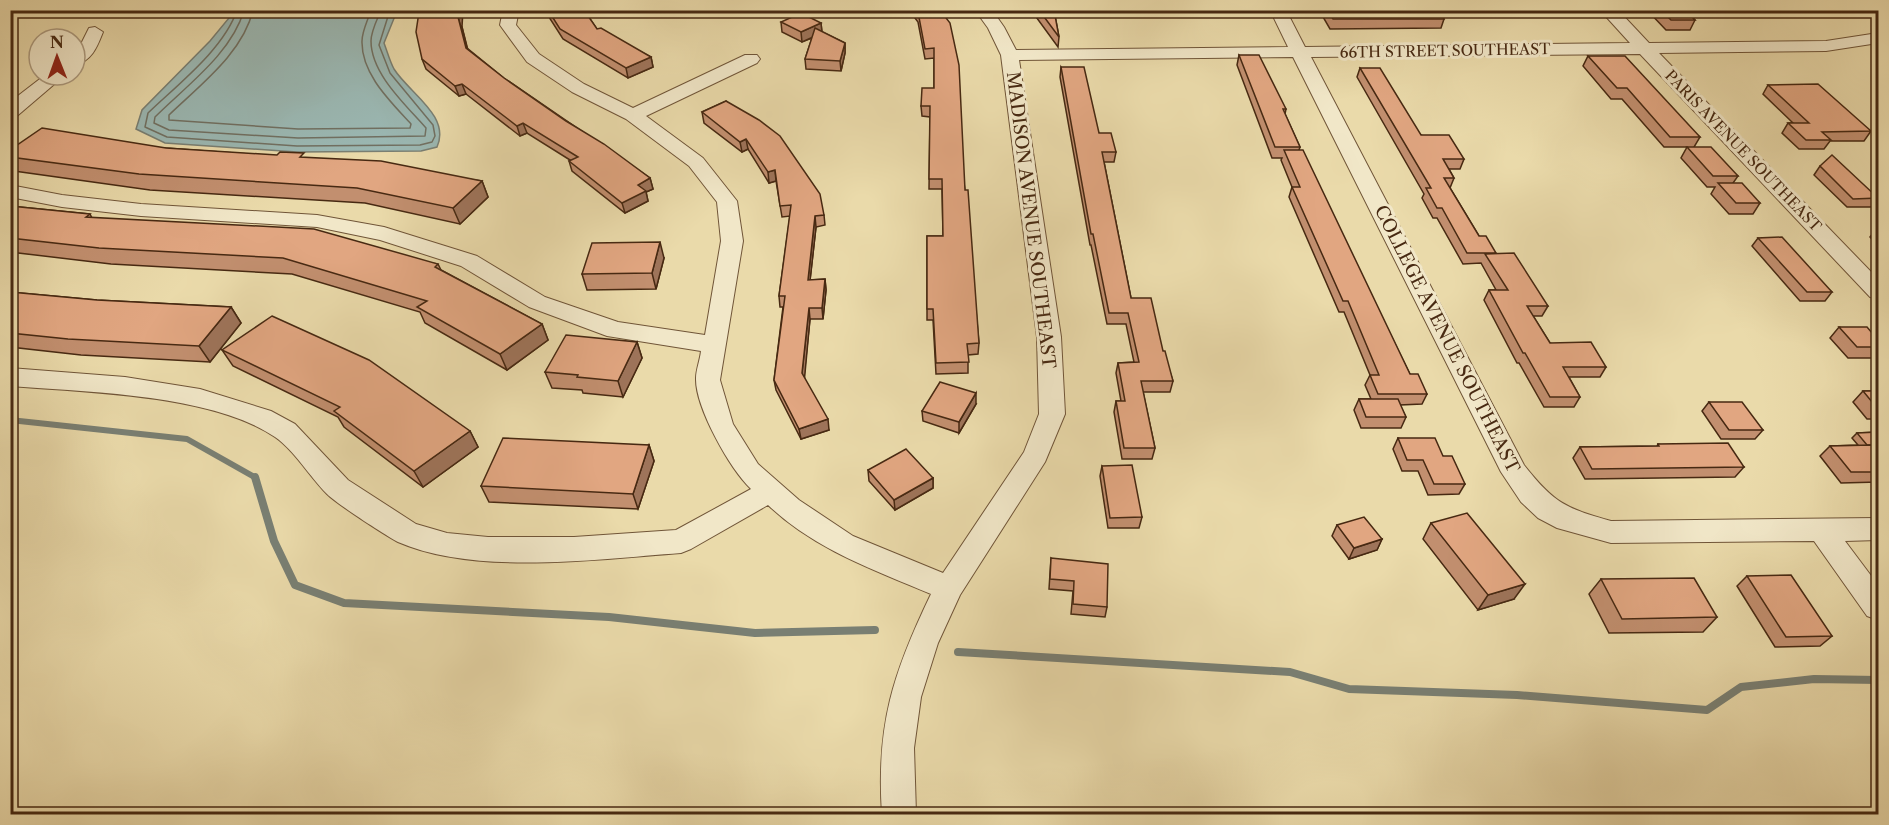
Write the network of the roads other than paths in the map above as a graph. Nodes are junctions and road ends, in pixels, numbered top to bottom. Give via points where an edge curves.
1 (511, 10) edge
2 (983, 10) edge
3 (1278, 10) edge
4 (1608, 10) edge
5 (95, 32) dead end
6 (1878, 38) edge
7 (1644, 48) junction
8 (87, 51) edge
9 (1300, 52) junction
10 (1010, 55) junction
11 (751, 59) dead end
12 (41, 87) edge
13 (10, 112) edge
14 (633, 115) junction
15 (10, 191) edge
16 (1878, 292) edge
17 (715, 345) junction
18 (10, 377) edge
19 (771, 491) junction
20 (1878, 529) edge
21 (1822, 531) junction
22 (949, 588) junction
23 (1878, 607) edge
24 (899, 814) edge

1 - 14 street via 508,26 533,58 578,88
2 - 10 street, MADISON AVENUE SOUTHEAST
3 - 9 street, COLLEGE AVENUE SOUTHEAST
4 - 7 street, PARIS AVENUE SOUTHEAST
5 - 8 street
6 - 7 street, 66TH STREET SOUTHEAST via 1826,46
7 - 9 street, 66TH STREET SOUTHEAST
7 - 16 street, PARIS AVENUE SOUTHEAST
9 - 10 street, 66TH STREET SOUTHEAST
9 - 21 street, COLLEGE AVENUE SOUTHEAST via 1514,472 1548,510 1567,520 1611,532
10 - 22 street, MADISON AVENUE SOUTHEAST via 1049,337 1052,414 1036,455
11 - 14 street
12 - 13 street
14 - 17 street via 696,162 727,201 732,241
15 - 17 street via 141,210 318,221 384,234 469,261 537,302 615,330
17 - 19 street via 708,380 721,425 749,471
18 - 19 street via 125,386 200,398 262,418 286,430 338,488 406,533 447,545 574,549 681,541
19 - 22 street via 789,508 843,544
20 - 21 street
21 - 23 street
22 - 24 street, MADISON AVENUE SOUTHEAST via 923,643 905,697 897,748

